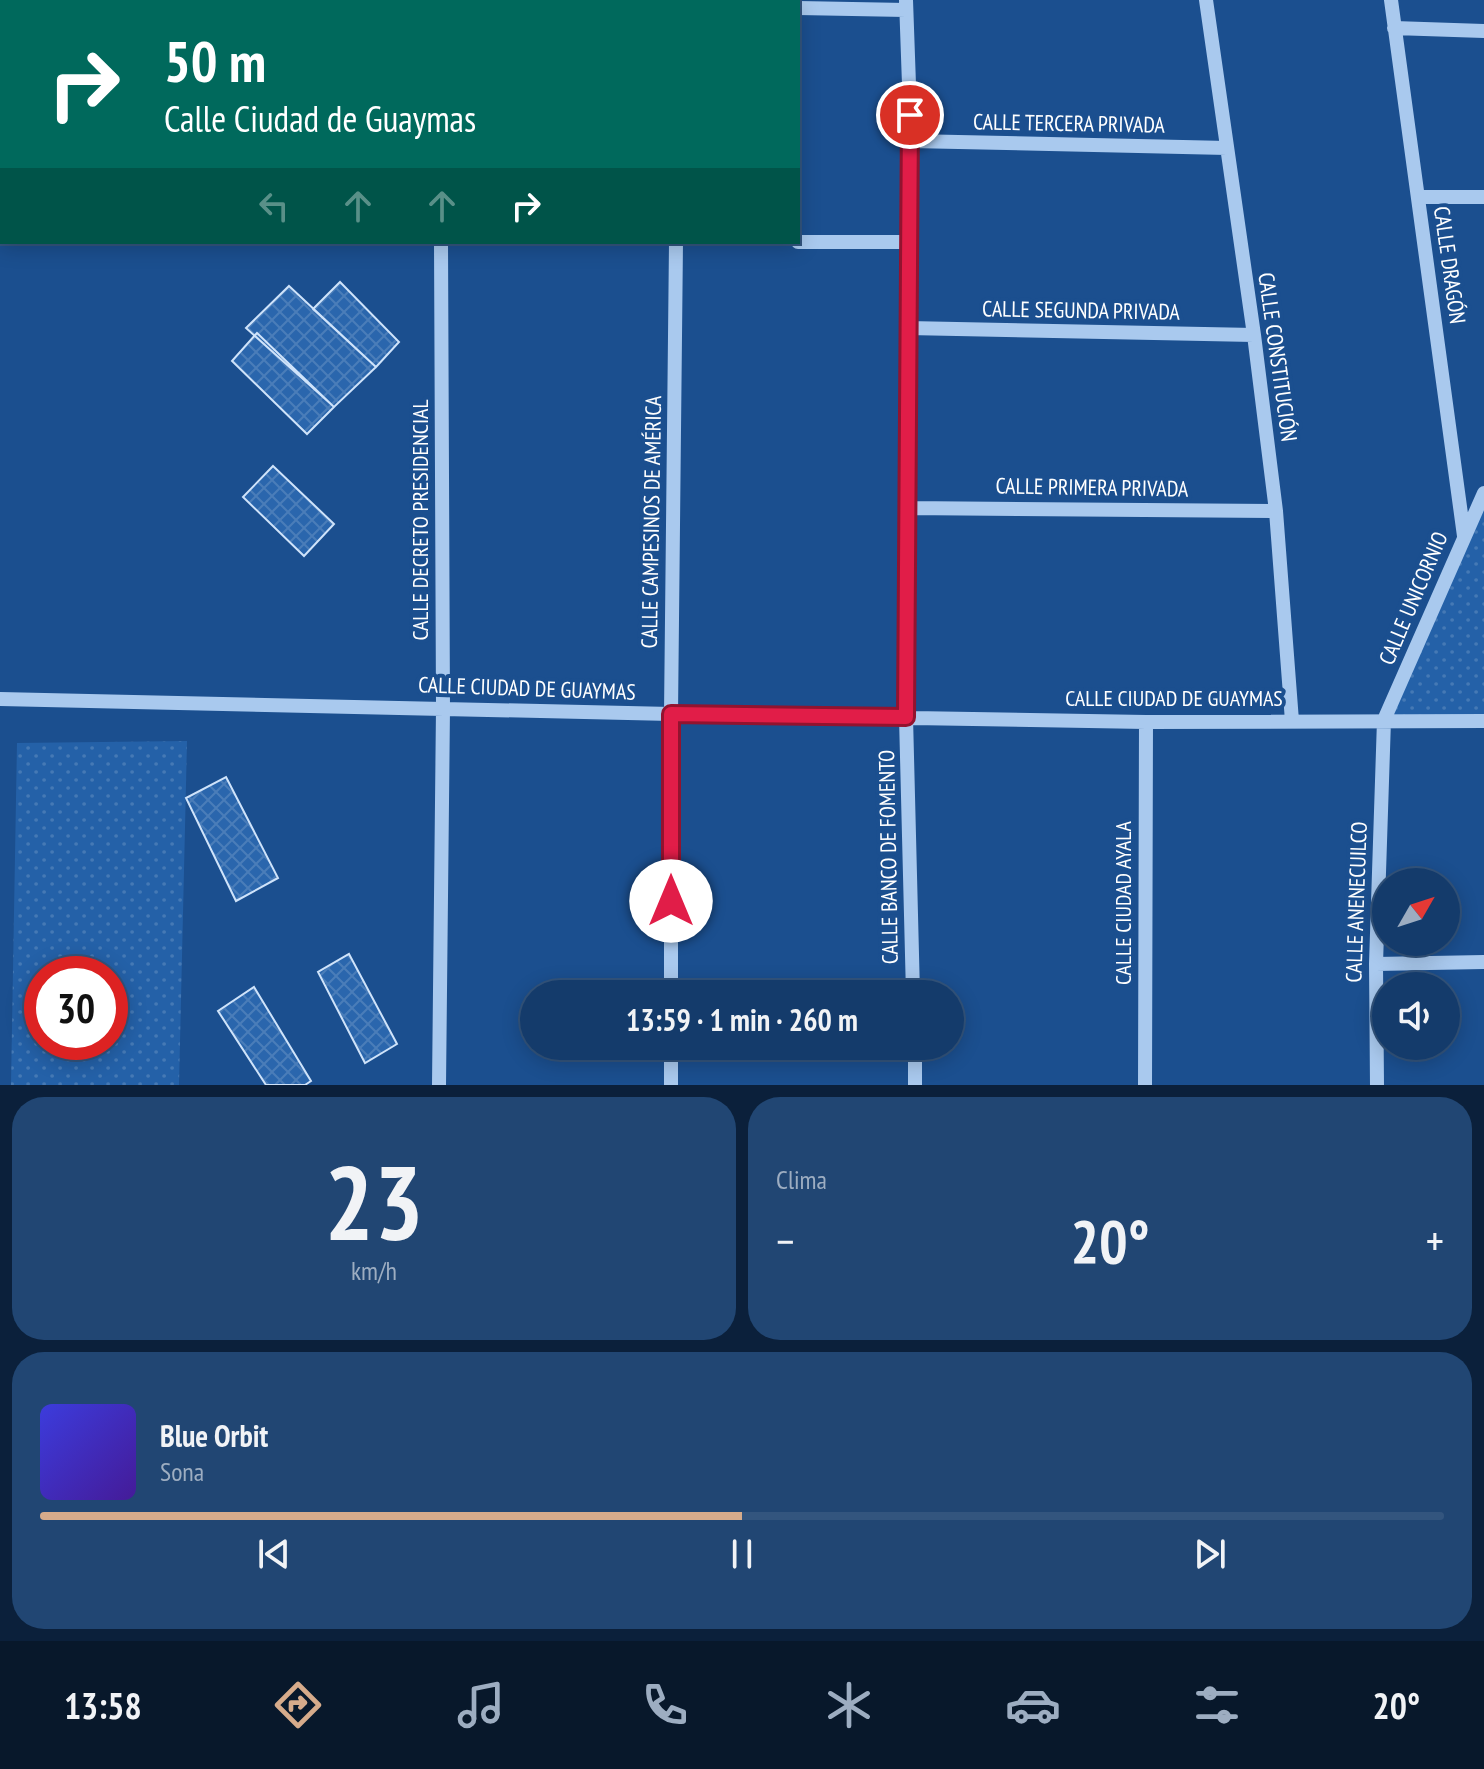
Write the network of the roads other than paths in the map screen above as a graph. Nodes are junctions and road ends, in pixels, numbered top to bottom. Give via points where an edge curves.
1 (1206, 0) edge
2 (1391, 0) edge
3 (906, 5) edge
4 (800, 8) edge
5 (1394, 28) junction
6 (1484, 31) edge
7 (911, 141) junction
8 (1227, 148) junction
9 (1418, 197) junction
10 (1484, 197) edge
11 (800, 242) edge
12 (908, 242) junction
13 (441, 244) edge
14 (676, 244) edge
15 (908, 328) junction
16 (1254, 335) junction
17 (1484, 493) edge
18 (907, 508) junction
19 (1276, 511) junction
20 (1464, 536) junction
21 (0, 699) edge
22 (443, 708) junction
23 (671, 714) junction
24 (906, 717) junction
25 (1384, 720) junction
26 (1292, 721) junction
27 (1484, 721) edge
28 (1146, 722) junction
29 (1484, 962) edge
30 (1376, 964) junction
31 (671, 980) edge
32 (913, 980) edge
33 (671, 1060) edge
34 (915, 1060) edge
35 (439, 1085) edge
36 (671, 1085) edge
37 (915, 1085) edge
38 (1145, 1085) edge
39 (1377, 1085) edge

1 - 8 street, CALLE CONSTITUCIÓN
2 - 5 street, CALLE DRAGÓN
3 - 4 street
3 - 7 street, CALLE BANCO DE FOMENTO
5 - 6 street
5 - 9 street, CALLE DRAGÓN
7 - 8 street, CALLE TERCERA PRIVADA
7 - 12 street, CALLE BANCO DE FOMENTO
8 - 16 street, CALLE CONSTITUCIÓN
9 - 10 street
9 - 20 street, CALLE DRAGÓN
11 - 12 street
12 - 15 street, CALLE BANCO DE FOMENTO
13 - 22 street, CALLE DECRETO PRESIDENCIAL
14 - 23 street, CALLE CAMPESINOS DE AMÉRICA
15 - 16 street, CALLE SEGUNDA PRIVADA
15 - 18 street, CALLE BANCO DE FOMENTO
16 - 19 street, CALLE CONSTITUCIÓN
17 - 20 street, CALLE UNICORNIO
18 - 19 street, CALLE PRIMERA PRIVADA
18 - 24 street, CALLE BANCO DE FOMENTO
19 - 26 street, CALLE CONSTITUCIÓN
20 - 25 street, CALLE UNICORNIO
21 - 22 street, CALLE CIUDAD DE GUAYMAS
22 - 23 street, CALLE CIUDAD DE GUAYMAS
22 - 35 street, CALLE DECRETO PRESIDENCIAL
23 - 24 street, CALLE CIUDAD DE GUAYMAS
23 - 31 street, CALLE CAMPESINOS DE AMÉRICA
24 - 28 street, CALLE CIUDAD DE GUAYMAS
24 - 32 street, CALLE BANCO DE FOMENTO
25 - 26 street, CALLE CIUDAD DE GUAYMAS
25 - 27 street, CALLE CIUDAD DE GUAYMAS
25 - 30 street, CALLE ANENECUILCO
26 - 28 street, CALLE CIUDAD DE GUAYMAS
28 - 38 street, CALLE CIUDAD AYALA
29 - 30 street
30 - 39 street, CALLE ANENECUILCO
33 - 36 street
34 - 37 street

